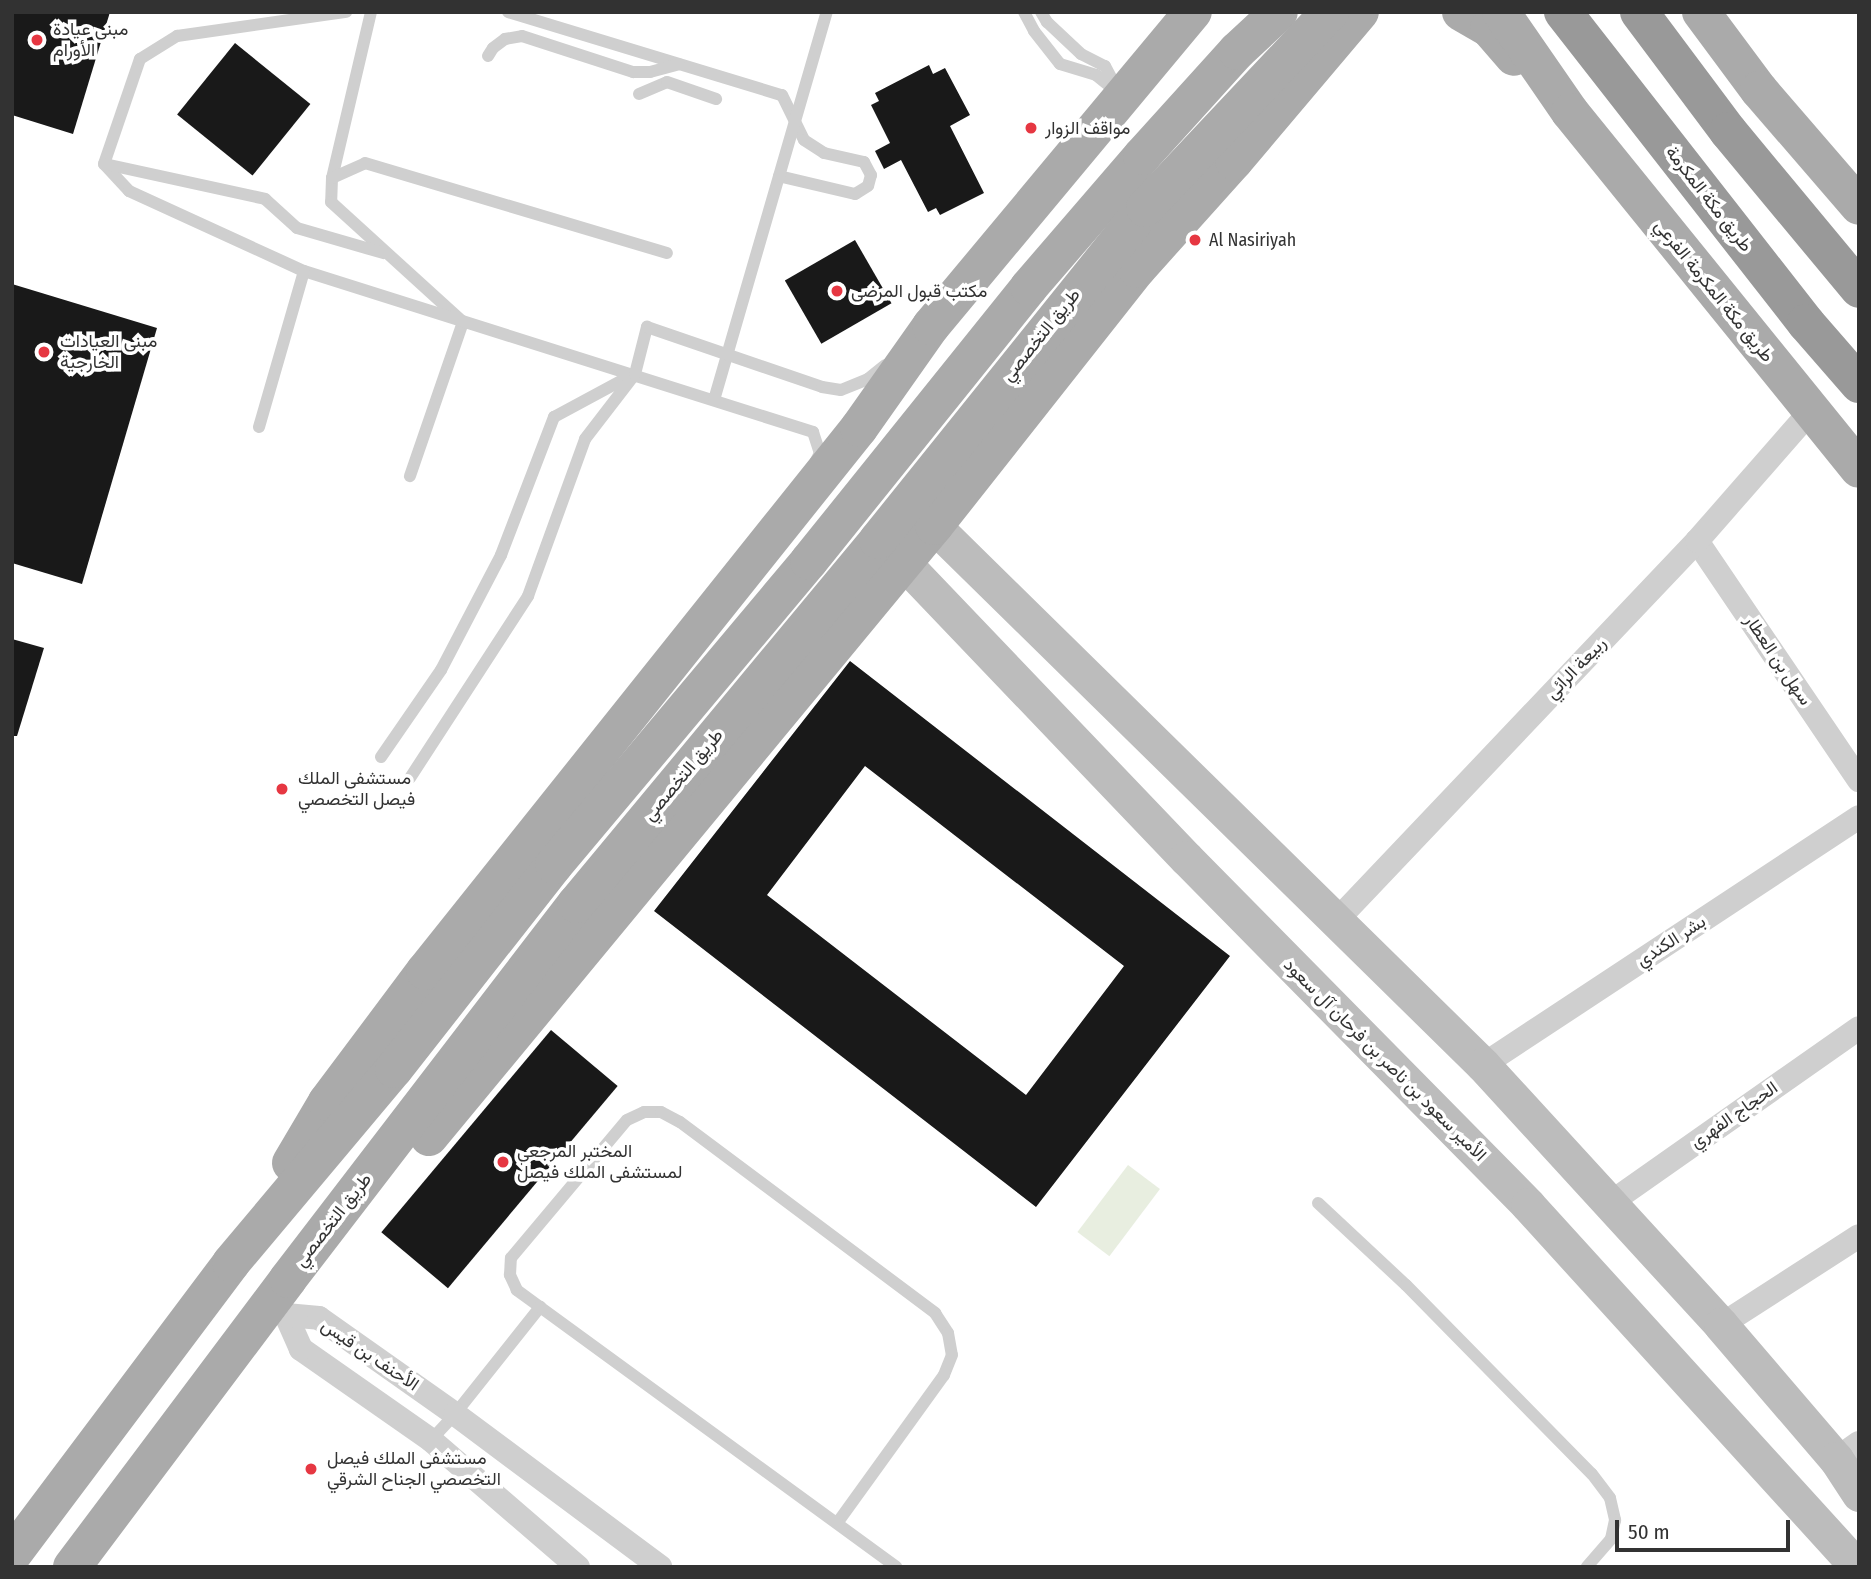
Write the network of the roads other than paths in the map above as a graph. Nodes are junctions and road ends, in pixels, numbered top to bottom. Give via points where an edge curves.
1 (346, 12) edge
2 (370, 12) edge
3 (508, 12) edge
4 (827, 12) edge
5 (1024, 12) edge
6 (1041, 12) edge
7 (1193, 12) edge
8 (1279, 12) edge
9 (1461, 12) edge
10 (1501, 12) edge
11 (1513, 12) edge
12 (1563, 12) edge
13 (1639, 12) edge
14 (1702, 12) edge
15 (1356, 14) edge
16 (488, 56) dead end
17 (679, 64) junction
18 (639, 94) dead end
19 (1121, 95) junction
20 (716, 99) dead end
21 (1570, 112) junction
22 (795, 116) junction
23 (104, 164) junction
24 (779, 176) junction
25 (332, 178) junction
26 (1859, 206) edge
27 (667, 253) dead end
28 (388, 254) junction
29 (304, 271) junction
30 (1859, 289) edge
31 (463, 322) junction
32 (931, 326) junction
33 (730, 355) junction
34 (635, 374) junction
35 (1859, 384) edge
36 (714, 400) junction
37 (1811, 411) junction
38 (259, 427) dead end
39 (1859, 469) edge
40 (410, 476) dead end
41 (794, 507) junction
42 (934, 526) junction
43 (1697, 541) junction
44 (903, 562) junction
45 (381, 757) dead end
46 (410, 778) dead end
47 (1859, 780) edge
48 (1859, 817) edge
49 (1337, 920) junction
50 (1859, 1028) edge
51 (1483, 1065) junction
52 (1610, 1202) junction
53 (1318, 1203) dead end
54 (1859, 1236) edge
55 (231, 1264) junction
56 (287, 1297) junction
57 (540, 1307) junction
58 (1721, 1325) junction
59 (456, 1414) junction
60 (431, 1440) junction
61 (1847, 1451) edge
62 (1859, 1494) edge
63 (838, 1522) junction
64 (12, 1555) edge
65 (72, 1567) edge
66 (578, 1567) edge
67 (660, 1567) edge
68 (896, 1567) edge
69 (1587, 1567) edge
70 (1857, 1567) edge

1 - 23 lane via 177,36 140,59
2 - 25 lane
3 - 17 lane
4 - 22 lane
5 - 19 lane via 1060,64 1096,75
6 - 19 lane via 1081,54 1105,66
7 - 19 main road
8 - 55 main road via 1237,51 1029,287
9 - 21 main road via 1489,28
10 - 21 main road
11 - 21 main road
12 - 35 highway, طريق مكة المكرمة
13 - 30 highway via 1728,131
14 - 26 main road via 1759,90
15 - 42 main road via 1234,162 1137,269
15 - 56 main road, طريق التخصصي via 1136,218 878,540 576,904
16 - 17 lane via 505,39 522,36 633,72
17 - 22 lane via 782,95
18 - 20 lane via 667,82
19 - 32 main road
21 - 37 main road, طريق مكة المكرمة الفرعي
22 - 24 lane
22 - 24 lane via 804,140 824,153 864,162 871,175 868,186 855,194
23 - 28 lane via 265,199 297,228
23 - 29 lane via 129,191
24 - 33 lane
25 - 27 lane via 365,163
25 - 28 lane via 331,202
28 - 31 lane
29 - 31 lane
29 - 38 lane
31 - 34 lane
31 - 40 lane
32 - 33 lane via 868,379 841,390
32 - 41 main road via 859,428
33 - 34 lane via 647,327
33 - 36 lane
34 - 36 lane
34 - 45 lane via 554,417 501,555 441,670
34 - 46 lane via 585,439 528,596
36 - 41 lane via 814,432 820,453
37 - 39 main road, طريق مكة المكرمة الفرعي
37 - 43 street, ربيعة الرائي
41 - 55 main road via 416,982 327,1102
42 - 44 main road
42 - 49 street
43 - 47 street, سهل بن العطار
43 - 49 street, ربيعة الرائي
44 - 56 main road
44 - 70 street, الأمير سعود بن ناصر بن فرحان آل سعود via 1528,1205
48 - 51 street, بشر الكندي
49 - 51 street
50 - 52 street, الحجاج الفهري
51 - 52 street
52 - 58 street
53 - 69 lane via 1406,1285 1598,1482 1610,1499 1615,1520 1611,1539
54 - 58 street
55 - 64 main road
56 - 59 street, الأحنف بن قيس
56 - 60 street, الأحنف بن قيس via 301,1349
56 - 65 main road, طريق التخصصي via 179,1427
57 - 59 lane
57 - 63 lane
57 - 63 lane via 517,1290 510,1275 511,1258 627,1120 644,1112 661,1112 680,1122 934,1313 948,1333 952,1355 944,1375
58 - 61 street
59 - 60 lane
59 - 67 street, الأحنف بن قيس
60 - 66 street, الأحنف بن قيس
61 - 62 street
63 - 68 lane

